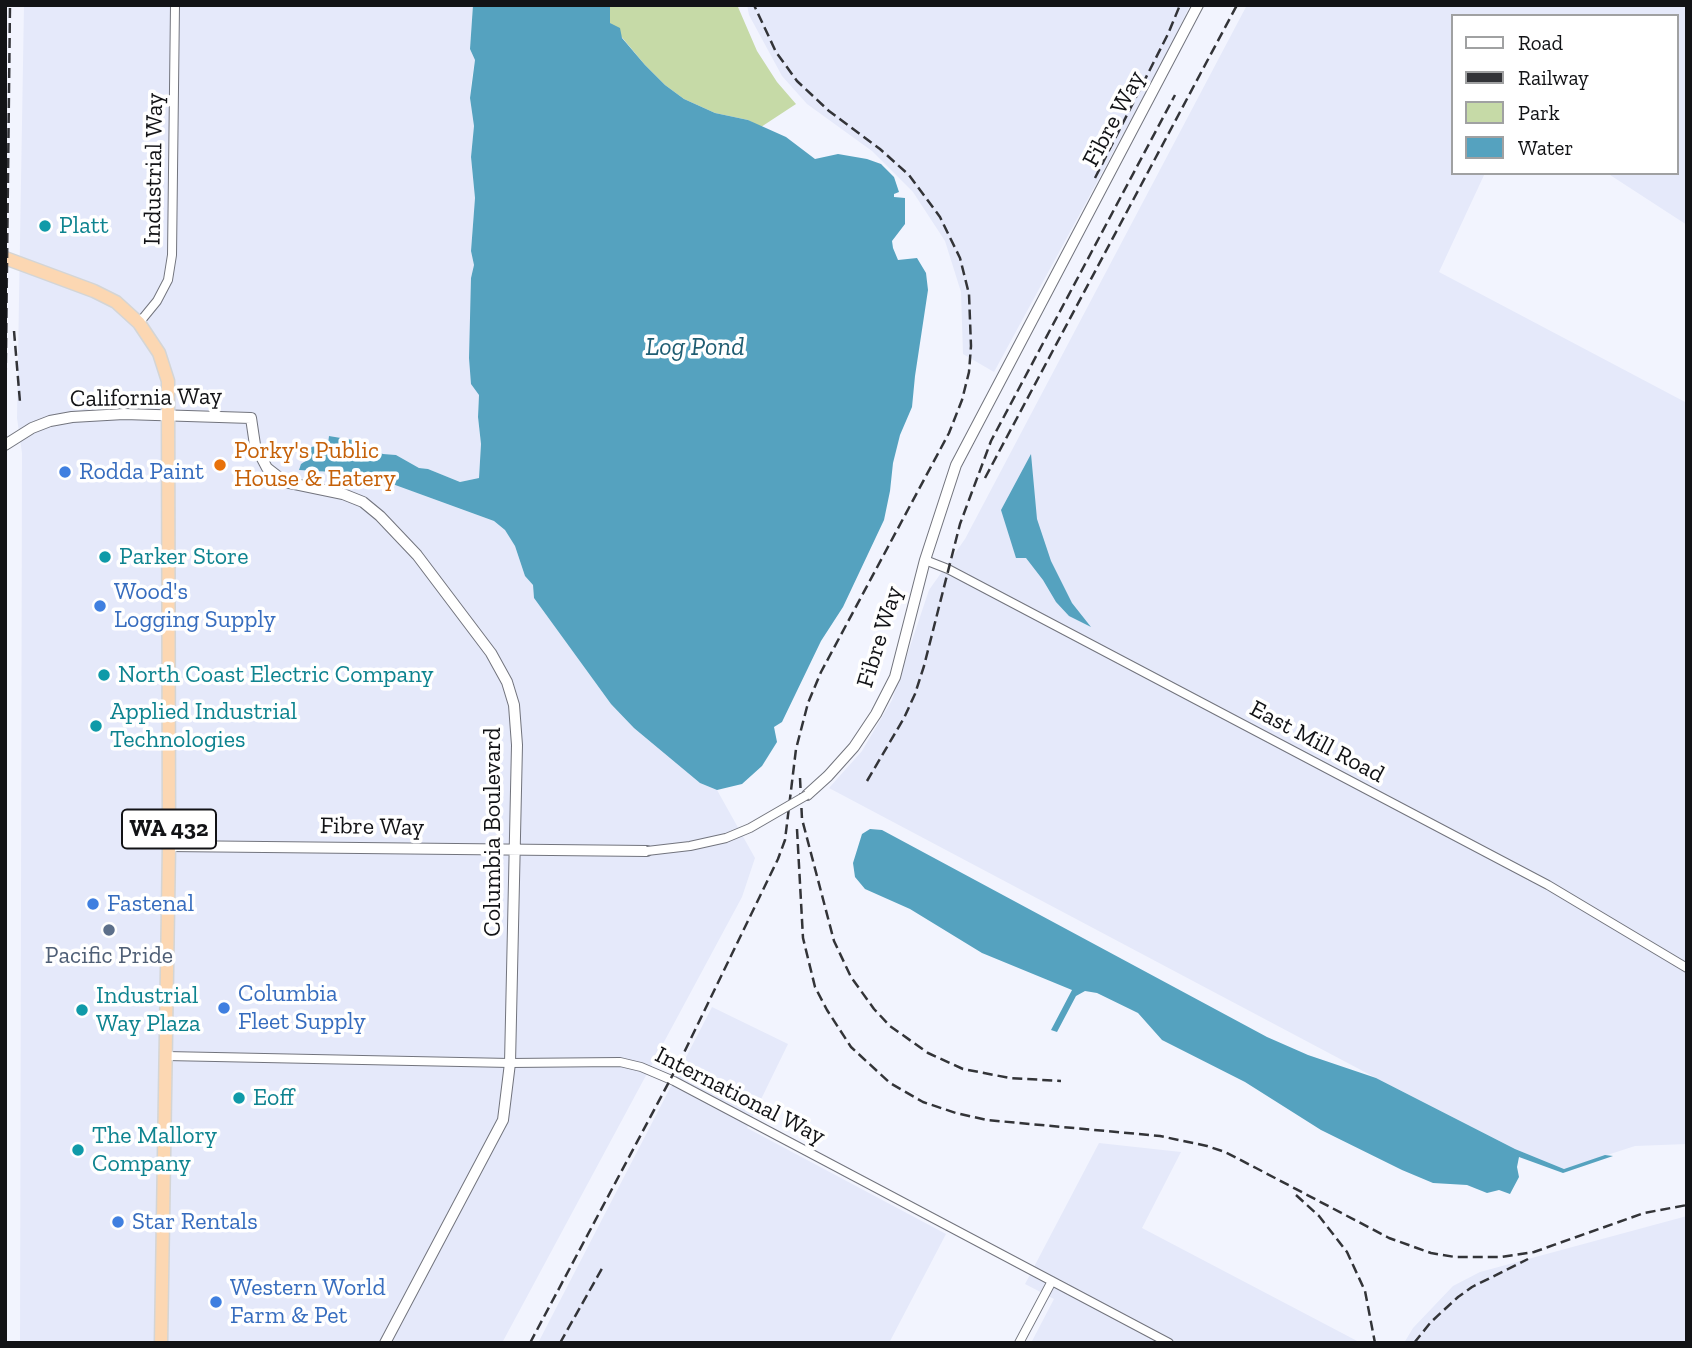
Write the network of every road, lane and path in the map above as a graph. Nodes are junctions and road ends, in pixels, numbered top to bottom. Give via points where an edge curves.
1 (175, 5) edge
2 (1198, 5) edge
3 (5, 258) edge
4 (139, 323) junction
5 (169, 416) junction
6 (251, 418) joint
7 (5, 445) edge
8 (925, 560) junction
9 (807, 795) joint
10 (169, 846) junction
11 (515, 850) junction
12 (647, 851) joint
13 (1687, 968) edge
14 (166, 1056) junction
15 (510, 1063) junction
16 (1052, 1281) junction
17 (161, 1343) edge
18 (385, 1343) edge
19 (1019, 1343) edge
20 (1169, 1343) edge

1 - 4 street, Industrial Way via 172,255 169,280
2 - 8 street, Fibre Way via 974,427
3 - 4 highway, WA 432 via 94,290 117,302
4 - 5 highway, WA 432 via 159,353 168,381
5 - 6 street, California Way
5 - 7 street, California Way via 72,417 32,428
5 - 10 highway, WA 432
6 - 11 street, Columbia Boulevard via 267,468 285,482 363,502 417,555 491,653 514,705
8 - 9 street, Fibre Way via 895,677 854,747
8 - 13 street, East Mill Road via 1548,885
9 - 12 street, Fibre Way, bridge via 726,838
10 - 11 street, Fibre Way
10 - 14 highway, WA 432
11 - 12 street, Fibre Way
11 - 15 street, Columbia Boulevard
14 - 15 street, International Way
14 - 17 highway, WA 432
15 - 16 street, International Way via 620,1062 641,1067
15 - 18 street, Columbia Boulevard via 503,1120
16 - 19 street
16 - 20 street, International Way

